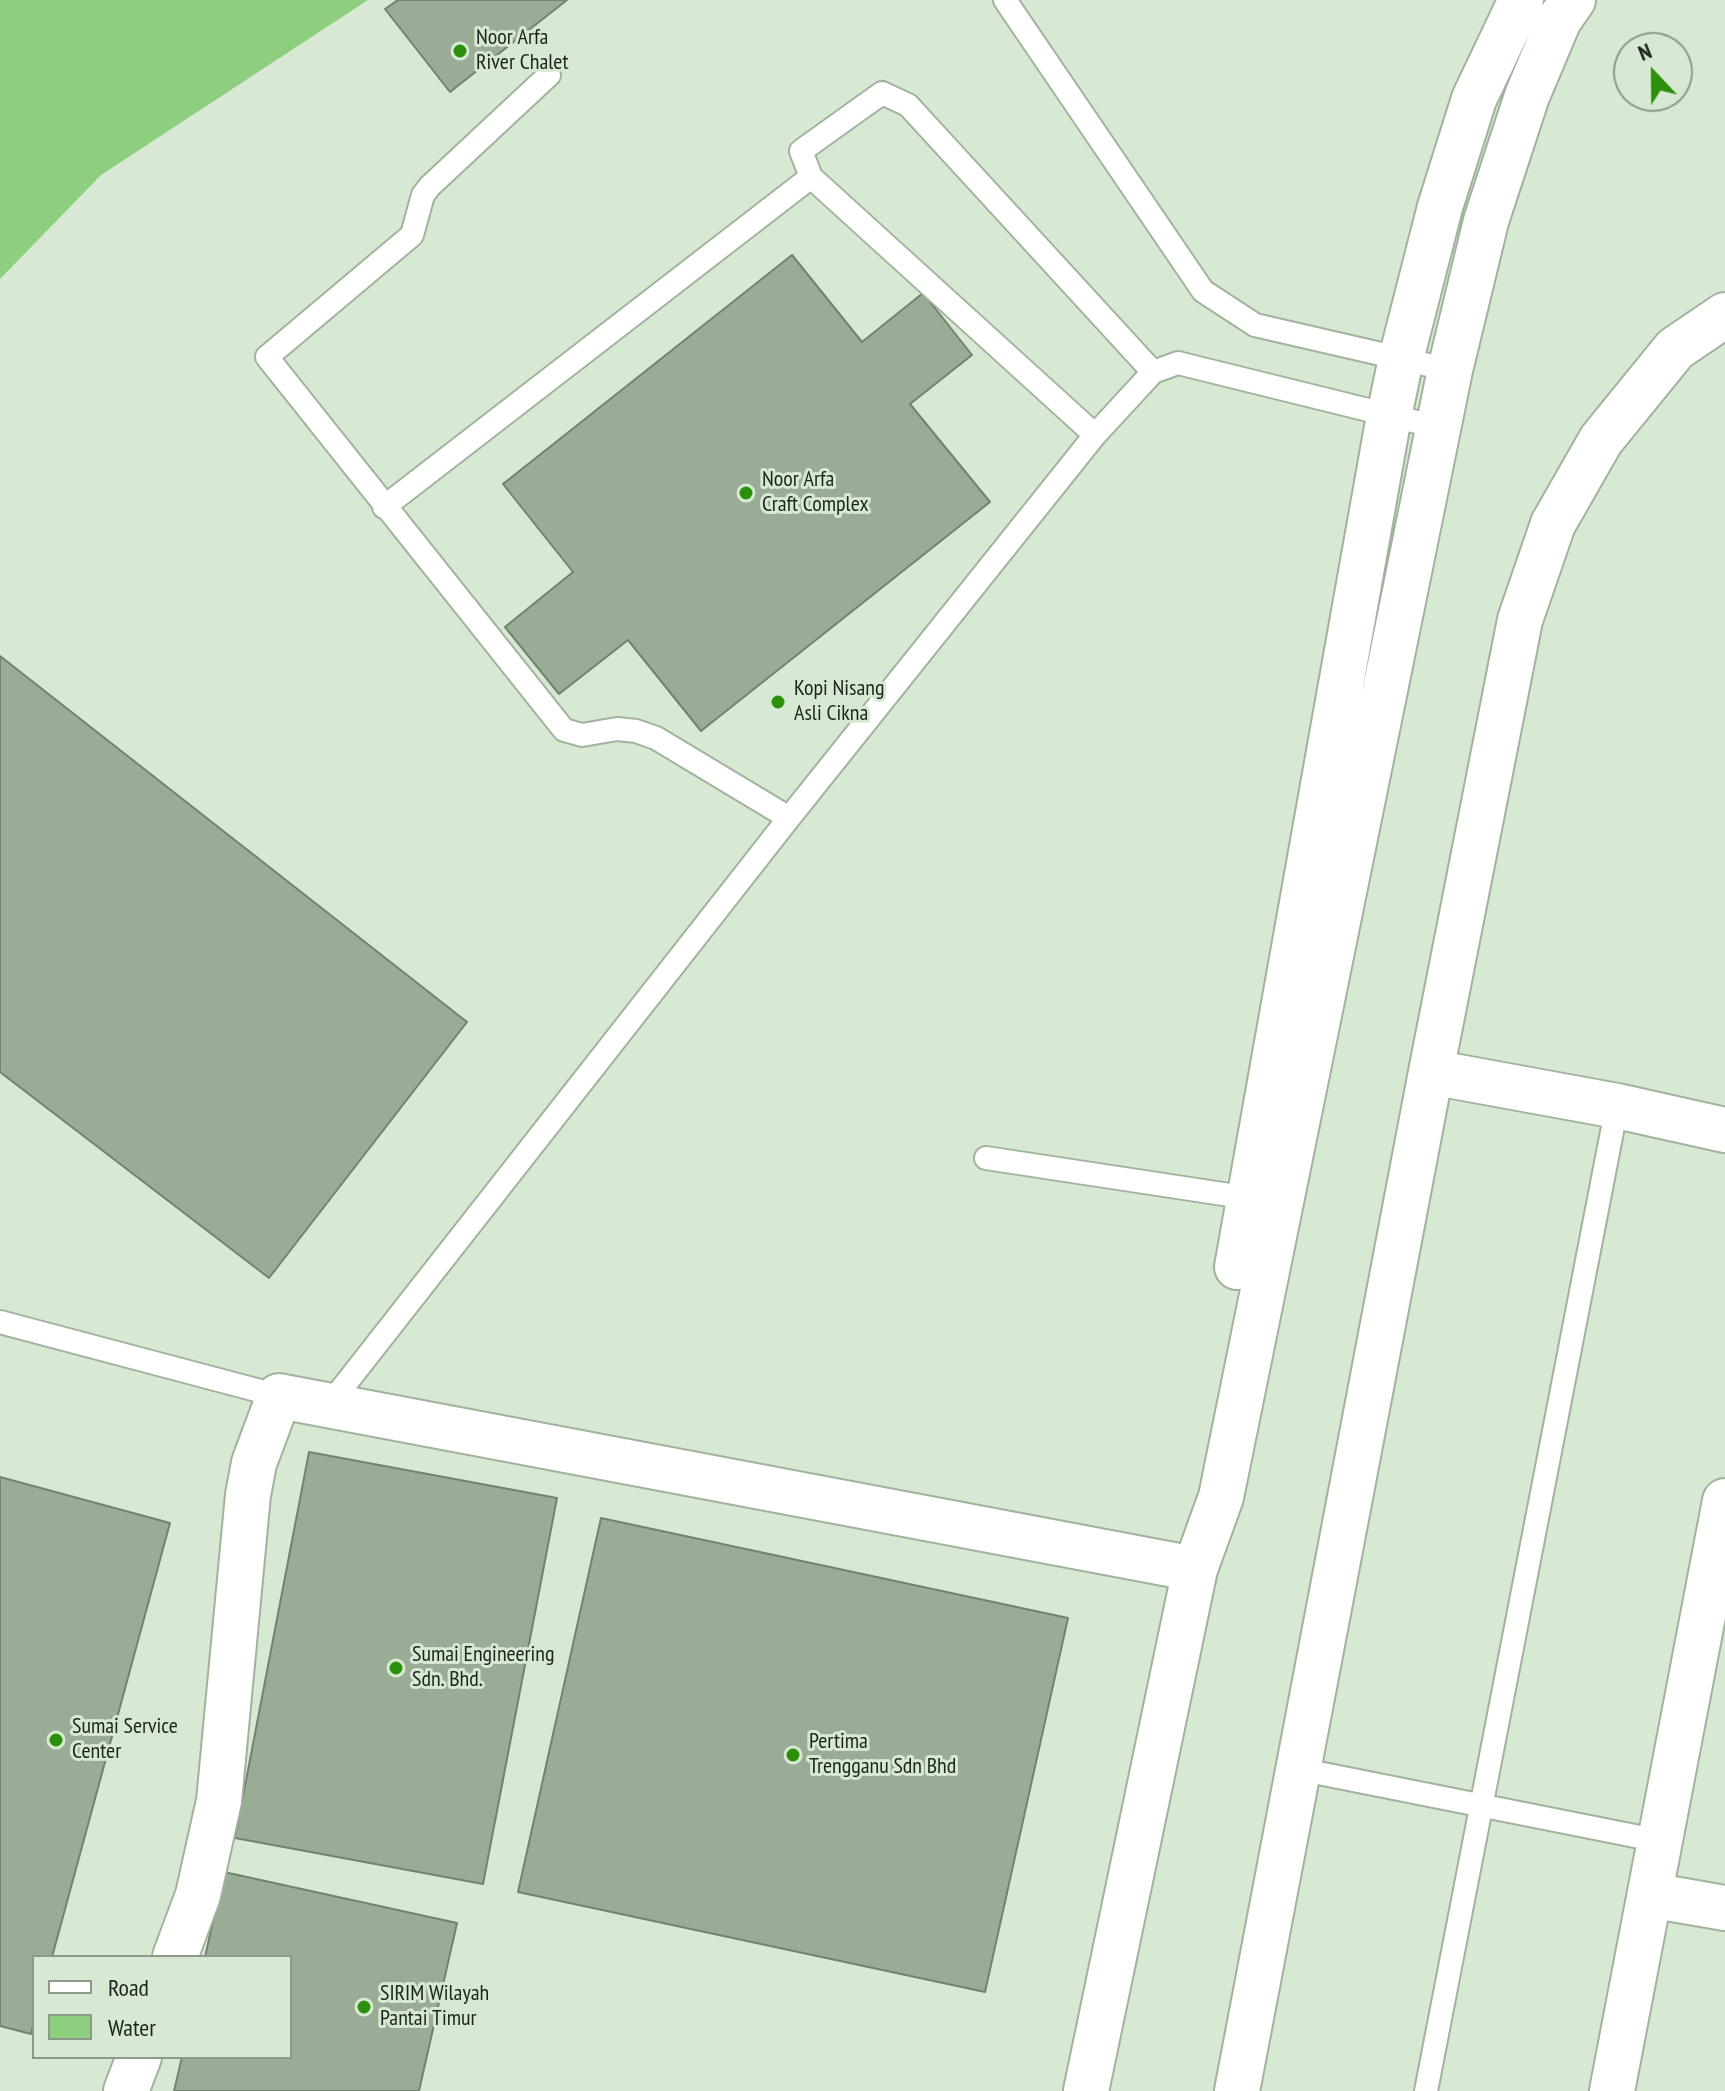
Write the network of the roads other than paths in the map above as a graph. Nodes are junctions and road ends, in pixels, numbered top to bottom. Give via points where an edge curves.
1 (1005, 0) edge
2 (1521, 0) edge
3 (1573, 0) edge
4 (549, 75) dead end
5 (811, 177) junction
6 (1725, 315) edge
7 (1401, 359) junction
8 (1450, 370) junction
9 (1153, 372) junction
10 (1389, 416) junction
11 (1437, 427) junction
12 (1095, 435) junction
13 (384, 507) junction
14 (789, 818) junction
15 (1431, 1072) junction
16 (1617, 1106) junction
17 (1725, 1130) edge
18 (986, 1158) dead end
19 (1265, 1200) junction
20 (0, 1322) edge
21 (279, 1396) junction
22 (329, 1405) junction
23 (1725, 1501) edge
24 (1195, 1569) junction
25 (1298, 1769) junction
26 (1481, 1806) junction
27 (1660, 1841) junction
28 (1650, 1895) junction
29 (1725, 1908) edge
30 (176, 1955) edge
31 (138, 2059) edge
32 (126, 2091) edge
33 (1086, 2091) edge
34 (1237, 2091) edge
35 (1426, 2091) edge
36 (1612, 2091) edge

1 - 7 lane via 1203,291 1255,325
2 - 7 street via 1474,99
3 - 8 street via 1559,20 1522,110 1486,221
4 - 13 lane via 430,186 412,235 267,357
5 - 9 lane via 801,151 882,93 908,105
5 - 12 lane
5 - 13 lane
6 - 15 street via 1675,349 1601,440 1553,524 1520,620
7 - 8 lane
7 - 10 street
8 - 11 street
9 - 10 lane via 1178,363
9 - 12 lane
10 - 11 lane
10 - 19 street
11 - 19 street
12 - 14 lane
13 - 14 lane via 564,730 582,735 617,729 656,738
14 - 22 lane
15 - 16 street
15 - 25 street
16 - 17 street
16 - 26 lane
18 - 19 lane
19 - 24 street via 1195,1491
20 - 21 lane
21 - 22 street
21 - 30 street via 248,1495 219,1801 198,1895
22 - 24 street
23 - 27 street
24 - 33 street
25 - 26 lane
25 - 34 street
26 - 27 lane
26 - 35 lane
27 - 28 street
28 - 29 street
28 - 36 street
31 - 32 street

